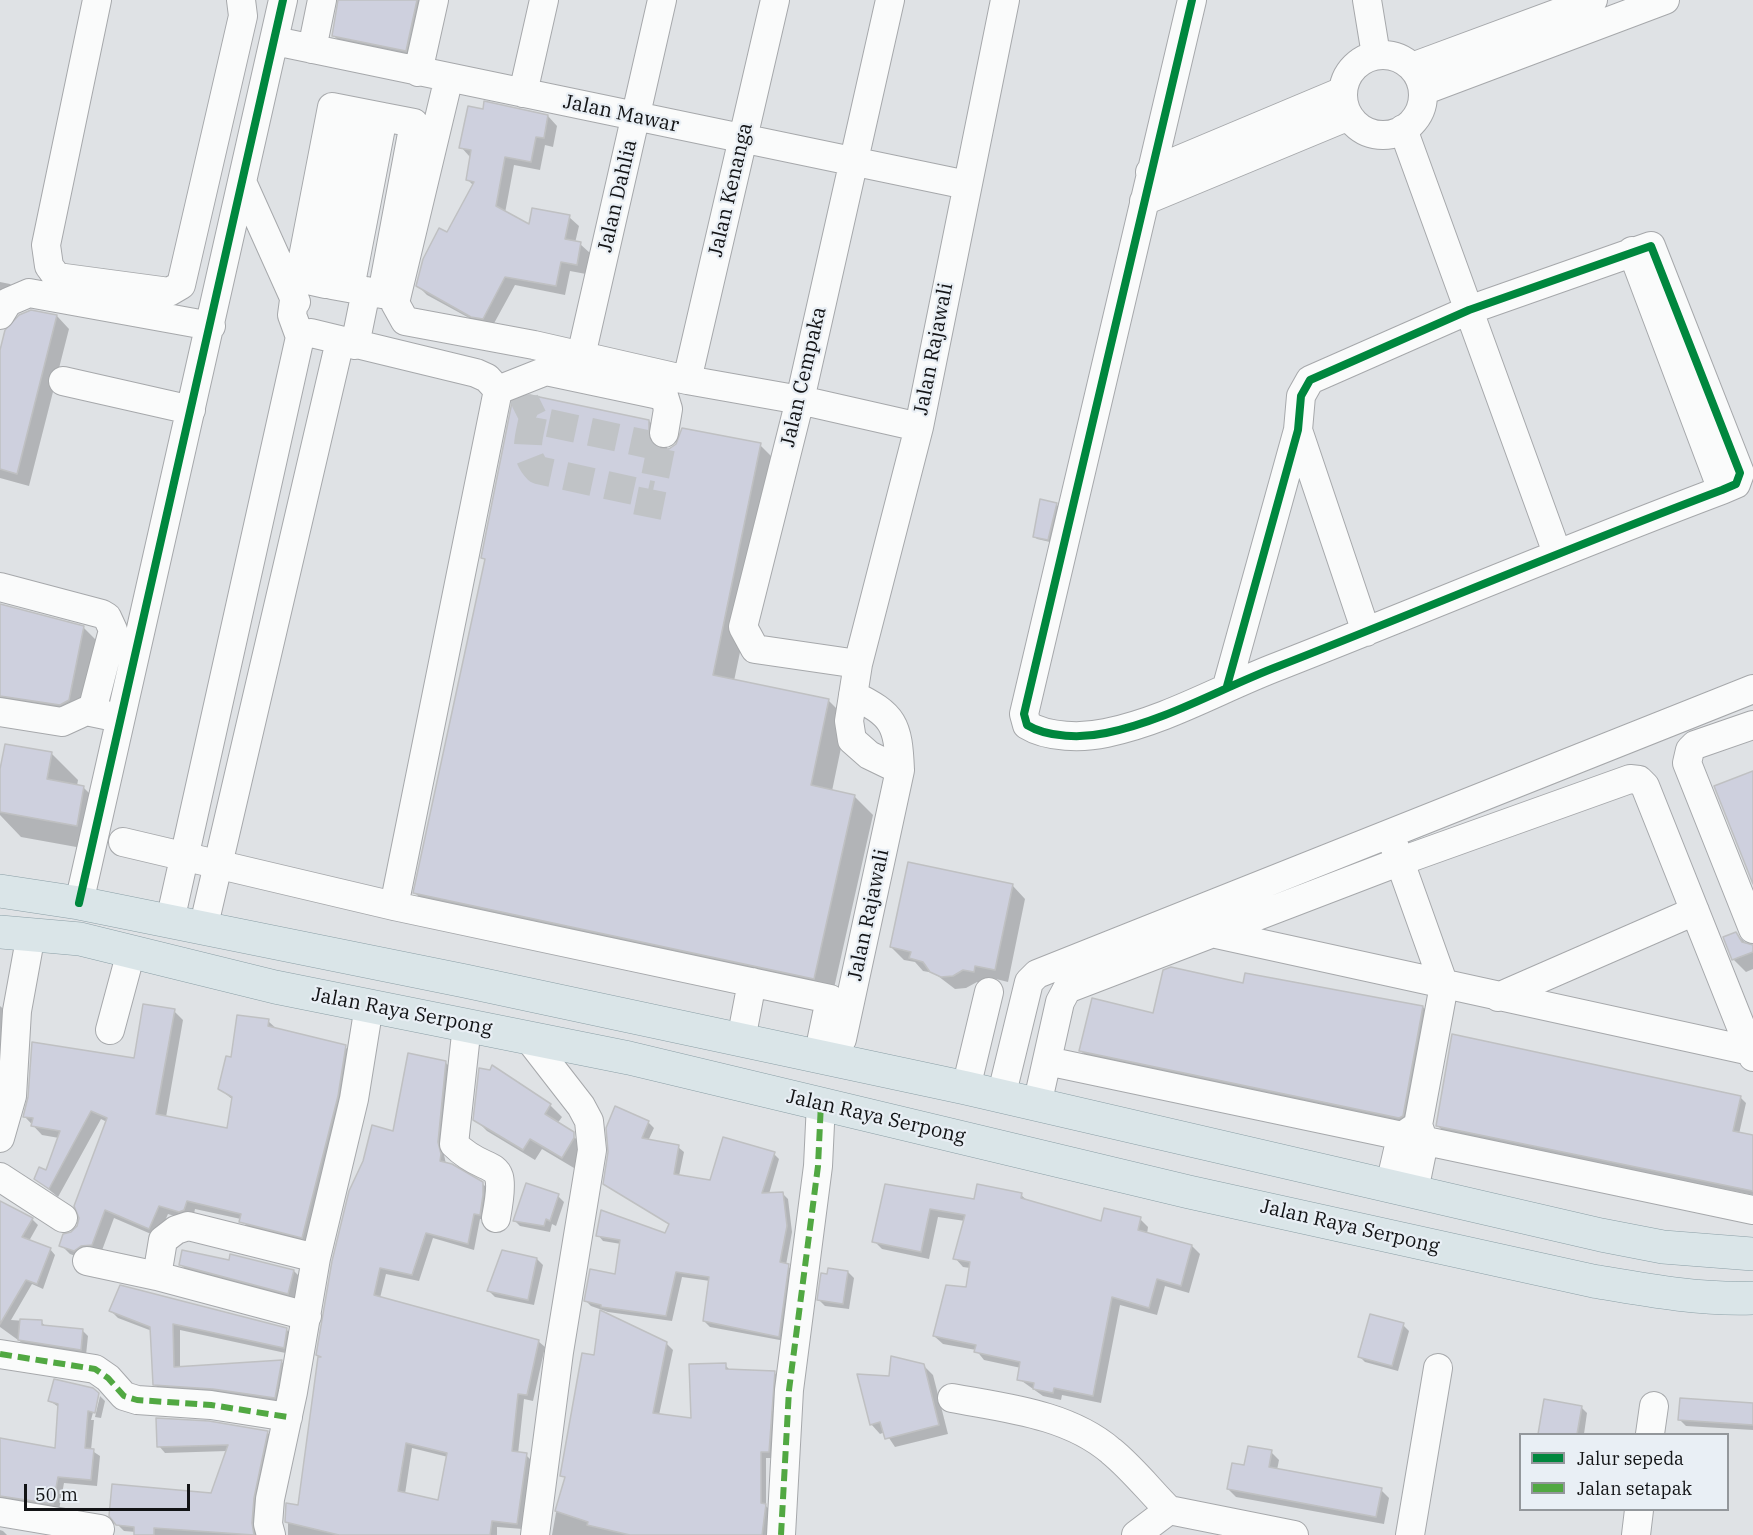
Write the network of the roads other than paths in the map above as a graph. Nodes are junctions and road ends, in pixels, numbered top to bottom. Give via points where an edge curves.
1 (97, 0) edge
2 (283, 0) edge
3 (322, 0) edge
4 (434, 0) edge
5 (544, 0) edge
6 (662, 0) edge
7 (775, 0) edge
8 (890, 0) edge
9 (1005, 0) edge
10 (1192, 0) edge
11 (1367, 0) edge
12 (1593, 0) edge
13 (1665, 0) edge
14 (242, 2) edge
15 (275, 41) junction
16 (312, 49) junction
17 (1376, 55) junction
18 (418, 72) junction
19 (449, 77) junction
20 (1418, 79) junction
21 (523, 93) junction
22 (1346, 104) junction
23 (371, 115) junction
24 (635, 117) junction
25 (1403, 129) junction
26 (743, 139) junction
27 (853, 163) junction
28 (1150, 172) junction
29 (243, 184) junction
30 (967, 185) junction
31 (314, 199) junction
32 (1144, 201) junction
33 (353, 207) junction
34 (397, 215) junction
35 (348, 288) junction
36 (1469, 310) junction
37 (0, 315) edge
38 (211, 326) junction
39 (306, 335) junction
40 (347, 343) junction
41 (581, 356) junction
42 (687, 380) junction
43 (63, 381) dead end
44 (513, 389) junction
45 (800, 400) junction
46 (191, 410) junction
47 (919, 427) junction
48 (1298, 430) junction
49 (664, 432) tunnel mouth
50 (1557, 553) junction
51 (0, 587) edge
52 (1366, 632) junction
53 (858, 664) junction
54 (1227, 686) junction
55 (1753, 689) edge
56 (853, 695) junction
57 (92, 711) junction
58 (0, 712) edge
59 (1693, 713) junction
60 (121, 719) junction
61 (1753, 725) edge
62 (1704, 742) junction
63 (900, 770) junction
64 (1388, 832) junction
65 (123, 842) dead end
66 (185, 856) junction
67 (1401, 861) junction
68 (220, 863) junction
69 (0, 891) edge
70 (79, 903) junction
71 (394, 906) junction
72 (1695, 911) junction
73 (170, 921) junction
74 (203, 928) junction
75 (1753, 929) edge
76 (15, 933) edge
77 (1212, 933) junction
78 (241, 937) junction
79 (131, 952) junction
80 (231, 977) junction
81 (752, 982) junction
82 (1444, 985) junction
83 (989, 992) dead end
84 (1498, 997) junction
85 (369, 1005) junction
86 (466, 1025) junction
87 (110, 1030) dead end
88 (530, 1039) junction
89 (741, 1040) junction
90 (1752, 1054) edge
91 (827, 1059) junction
92 (1047, 1061) junction
93 (966, 1088) junction
94 (1001, 1097) junction
95 (821, 1103) junction
96 (1037, 1105) junction
97 (1414, 1134) junction
98 (0, 1138) edge
99 (1272, 1157) junction
100 (0, 1177) edge
101 (1402, 1188) junction
102 (1260, 1206) junction
103 (1753, 1210) edge
104 (63, 1218) dead end
105 (496, 1218) dead end
106 (1753, 1254) edge
107 (316, 1258) junction
108 (87, 1261) dead end
109 (157, 1276) junction
110 (1753, 1298) edge
111 (307, 1316) junction
112 (0, 1354) edge
113 (1438, 1368) dead end
114 (952, 1398) dead end
115 (1654, 1406) dead end
116 (288, 1417) junction
117 (1650, 1433) edge
118 (1169, 1510) junction
119 (1640, 1511) edge
120 (0, 1512) edge
121 (100, 1529) dead end
122 (271, 1535) edge
123 (537, 1535) edge
124 (781, 1535) edge
125 (1136, 1535) edge
126 (1294, 1535) edge
127 (1410, 1535) edge
128 (1636, 1535) edge

1 - 14 street via 46,246 57,277 153,292 169,292 181,285 243,16
2 - 15 street
3 - 16 street
4 - 18 street
5 - 21 street
6 - 24 street, Jalan Dahlia
7 - 26 street, Jalan Kenanga
8 - 27 street, Jalan Cempaka
9 - 30 street, Jalan Rajawali
10 - 28 street
11 - 17 street
12 - 20 street
13 - 20 street
15 - 16 street, Jalan Mawar
15 - 29 street
16 - 18 street, Jalan Mawar
17 - 20 street via 1390,55
17 - 22 street via 1354,67 1346,78
18 - 19 street, Jalan Mawar
19 - 21 street, Jalan Mawar
19 - 41 street via 395,303 398,314 405,321
20 - 25 street via 1422,104 1416,117
21 - 24 street, Jalan Mawar
22 - 25 street via 1370,133 1383,135
22 - 28 street
22 - 32 street
23 - 31 street via 332,107
23 - 33 street
23 - 34 street via 414,123
24 - 26 street, Jalan Mawar
24 - 41 street, Jalan Dahlia
25 - 36 street
26 - 27 street, Jalan Mawar
26 - 42 street, Jalan Kenanga
27 - 30 street, Jalan Mawar
27 - 45 street, Jalan Cempaka
28 - 32 street
29 - 38 street
29 - 39 street via 294,300 292,315
30 - 47 street, Jalan Rajawali
31 - 33 street
31 - 35 street via 299,279
32 - 54 street via 1024,720 1032,729 1060,735 1104,734 1164,717
33 - 34 street
33 - 35 street
34 - 35 street via 382,294
35 - 40 street
36 - 48 street via 1310,380 1301,396
36 - 50 street
36 - 50 street via 1632,250 1722,490
37 - 38 street via 8,302 29,293
38 - 46 street
39 - 40 street
39 - 66 street
40 - 44 street via 476,373
40 - 68 street
41 - 42 street
42 - 45 street
43 - 46 street
44 - 49 street via 546,371 664,396 668,409
44 - 71 street
45 - 47 street
45 - 53 street, Jalan Cempaka via 743,627 755,649
46 - 60 street
47 - 53 street, Jalan Rajawali
48 - 52 street
48 - 54 street
50 - 52 street
51 - 57 street via 108,618 113,630
52 - 54 street
53 - 56 street, Jalan Rajawali
55 - 59 street
56 - 63 street, Jalan Rajawali via 879,707 891,721 899,740
56 - 63 street, Jalan Rajawali via 849,721 852,740 869,755
57 - 58 street via 62,722
57 - 60 street
59 - 62 street
59 - 64 street
60 - 70 street
61 - 62 street
62 - 75 street via 1690,750 1687,764
63 - 91 street, Jalan Rajawali
64 - 67 street
64 - 94 street via 1037,974 1029,982
65 - 66 street
66 - 68 street
66 - 73 street
67 - 72 street via 1639,780 1645,786
67 - 77 street
67 - 82 street
68 - 71 street
68 - 74 street
69 - 70 main road
70 - 73 main road
71 - 81 street
72 - 84 street
72 - 90 street
73 - 74 main road
74 - 78 main road
76 - 79 main road, Jalan Raya Serpong via 80,939
76 - 98 street via 17,1011 12,1096
77 - 82 street
77 - 92 street via 1066,989
78 - 80 main road
78 - 89 main road
79 - 80 main road, Jalan Raya Serpong
79 - 87 street
80 - 85 main road, Jalan Raya Serpong
81 - 89 street
81 - 91 street via 831,999
82 - 84 street
82 - 97 street
83 - 93 street
84 - 90 street
85 - 86 main road, Jalan Raya Serpong
85 - 107 street via 354,1099
86 - 88 main road, Jalan Raya Serpong
86 - 105 street via 454,1144 500,1174 502,1187
88 - 95 main road, Jalan Raya Serpong
88 - 123 street via 581,1106 588,1121 592,1150 559,1352
89 - 91 main road
91 - 93 main road
92 - 96 street
92 - 97 street
93 - 94 main road
94 - 96 main road
95 - 102 main road, Jalan Raya Serpong
95 - 124 street via 818,1166 789,1390
96 - 99 main road
97 - 101 street
97 - 103 street
99 - 101 main road
99 - 102 main road
100 - 104 street
101 - 106 main road via 1663,1247
102 - 110 main road, Jalan Raya Serpong via 1593,1281 1658,1292
107 - 109 street via 188,1226 163,1240
107 - 111 street
108 - 109 street
109 - 111 street
111 - 116 street
112 - 116 street via 95,1369 108,1377 124,1396 137,1400 211,1405
113 - 127 street
114 - 118 street via 1064,1423 1110,1449
115 - 117 street
116 - 122 street via 270,1499
118 - 125 street
118 - 126 street
119 - 128 street
120 - 121 street

